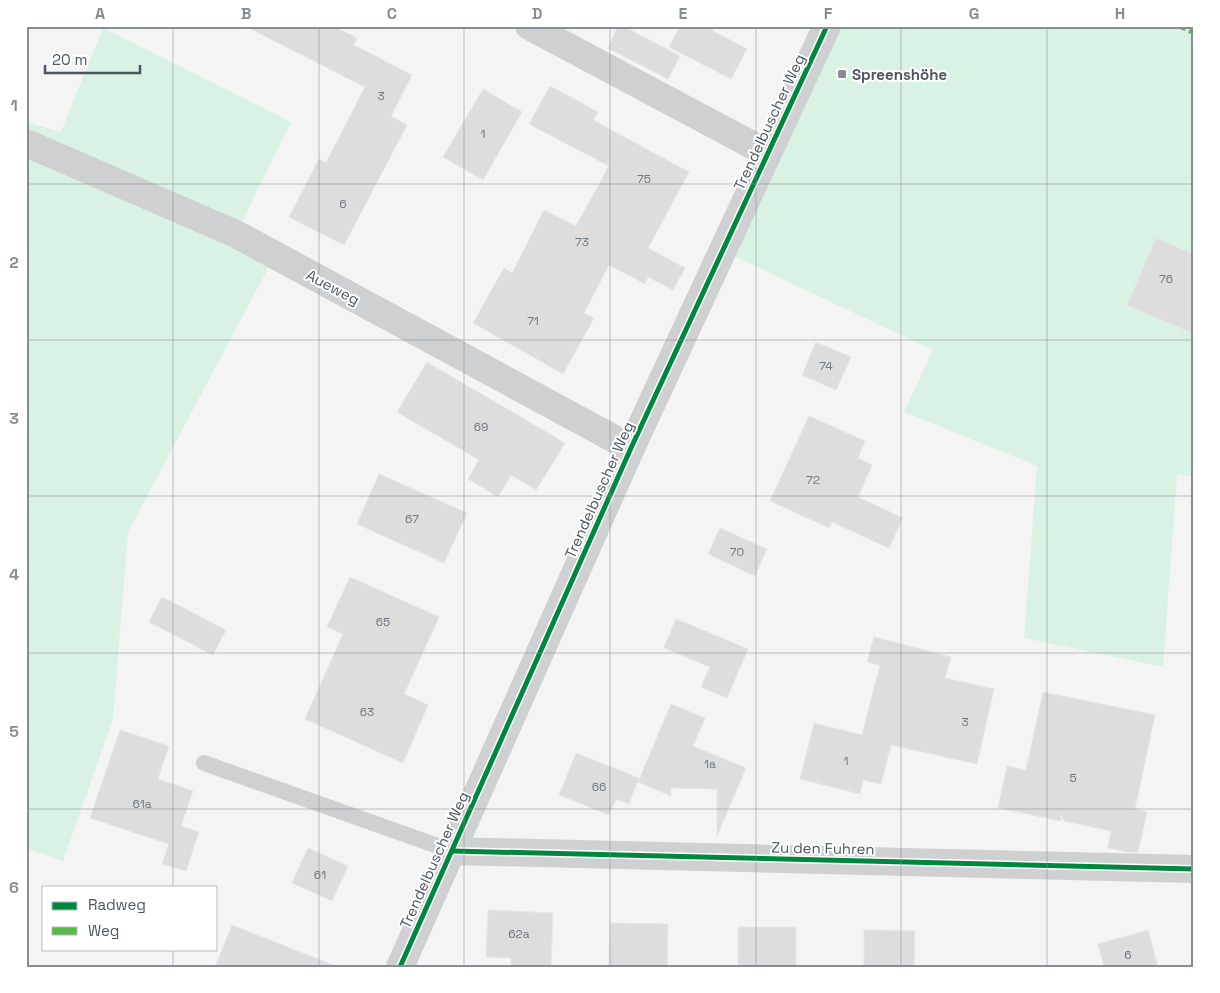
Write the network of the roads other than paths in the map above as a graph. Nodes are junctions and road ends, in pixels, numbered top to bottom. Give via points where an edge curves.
1 (529, 26) edge
2 (827, 26) edge
3 (26, 143) edge
4 (767, 153) junction
5 (631, 448) junction
6 (204, 763) dead end
7 (452, 851) junction
8 (1194, 869) edge
9 (400, 967) edge

1 - 4 street
2 - 4 street, Trendelbuscher Weg
3 - 5 street, Aueweg via 236,234
4 - 5 street, Trendelbuscher Weg
5 - 7 street, Trendelbuscher Weg
6 - 7 lane
7 - 8 street, Zu den Fuhren
7 - 9 street, Trendelbuscher Weg

